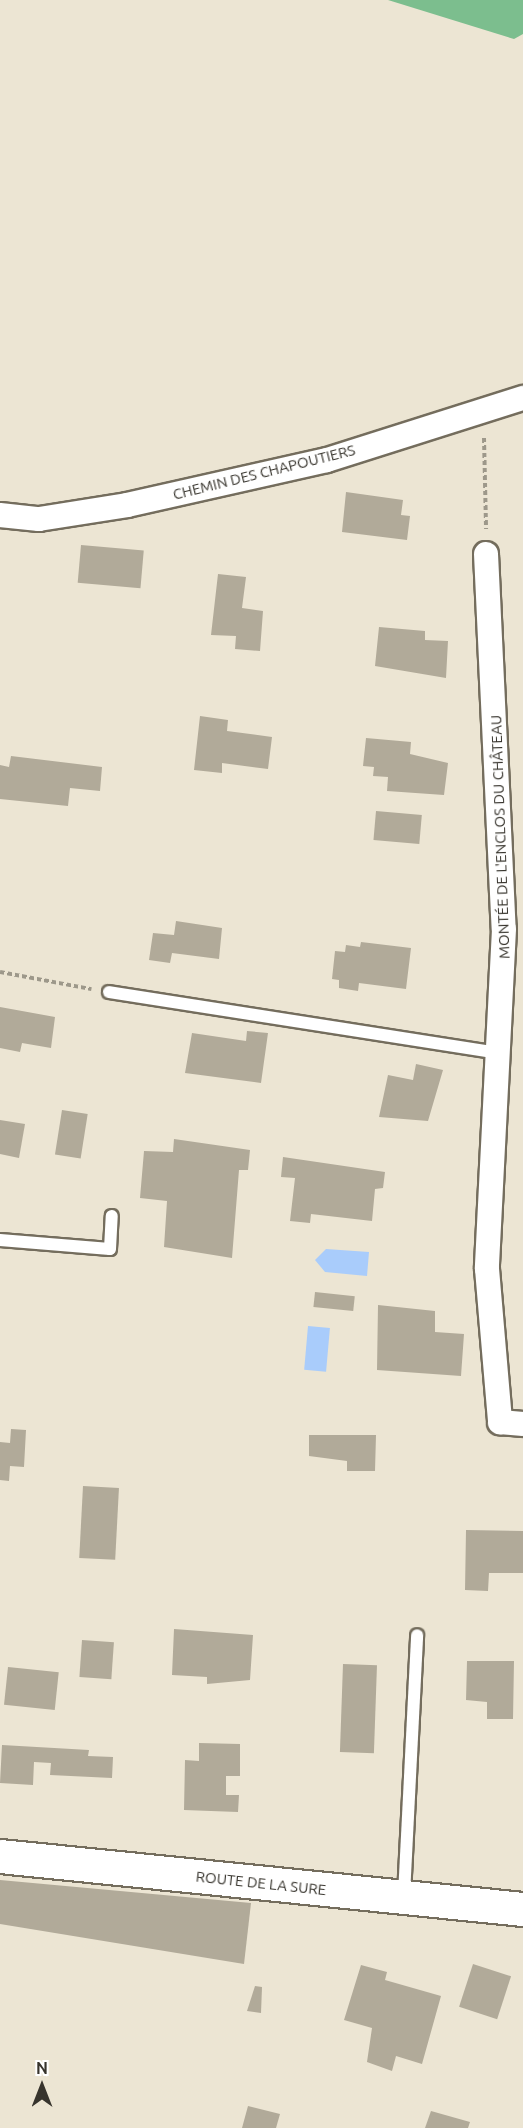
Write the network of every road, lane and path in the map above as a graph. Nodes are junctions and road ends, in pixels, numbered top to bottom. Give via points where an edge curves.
1 (523, 398) edge
2 (484, 408) junction
3 (0, 515) edge
4 (486, 554) joint
5 (0, 972) edge
6 (109, 992) joint
7 (498, 1053) junction
8 (112, 1216) dead end
9 (0, 1240) edge
10 (523, 1424) edge
11 (417, 1635) dead end
12 (0, 1857) edge
13 (404, 1897) junction
14 (523, 1909) edge

1 - 2 street, CHEMIN DES CHAPOUTIERS
2 - 3 street, CHEMIN DES CHAPOUTIERS via 327,460 127,505 39,519
2 - 4 path
4 - 7 street, MONTÉE DE L'ENCLOS DU CHÂTEAU via 503,845
5 - 6 path
6 - 7 lane
7 - 10 street, MONTÉE DE L'ENCLOS DU CHÂTEAU via 487,1269 500,1422
8 - 9 lane via 110,1249
11 - 13 lane
12 - 13 main road, ROUTE DE LA SURE
13 - 14 main road, ROUTE DE LA SURE

